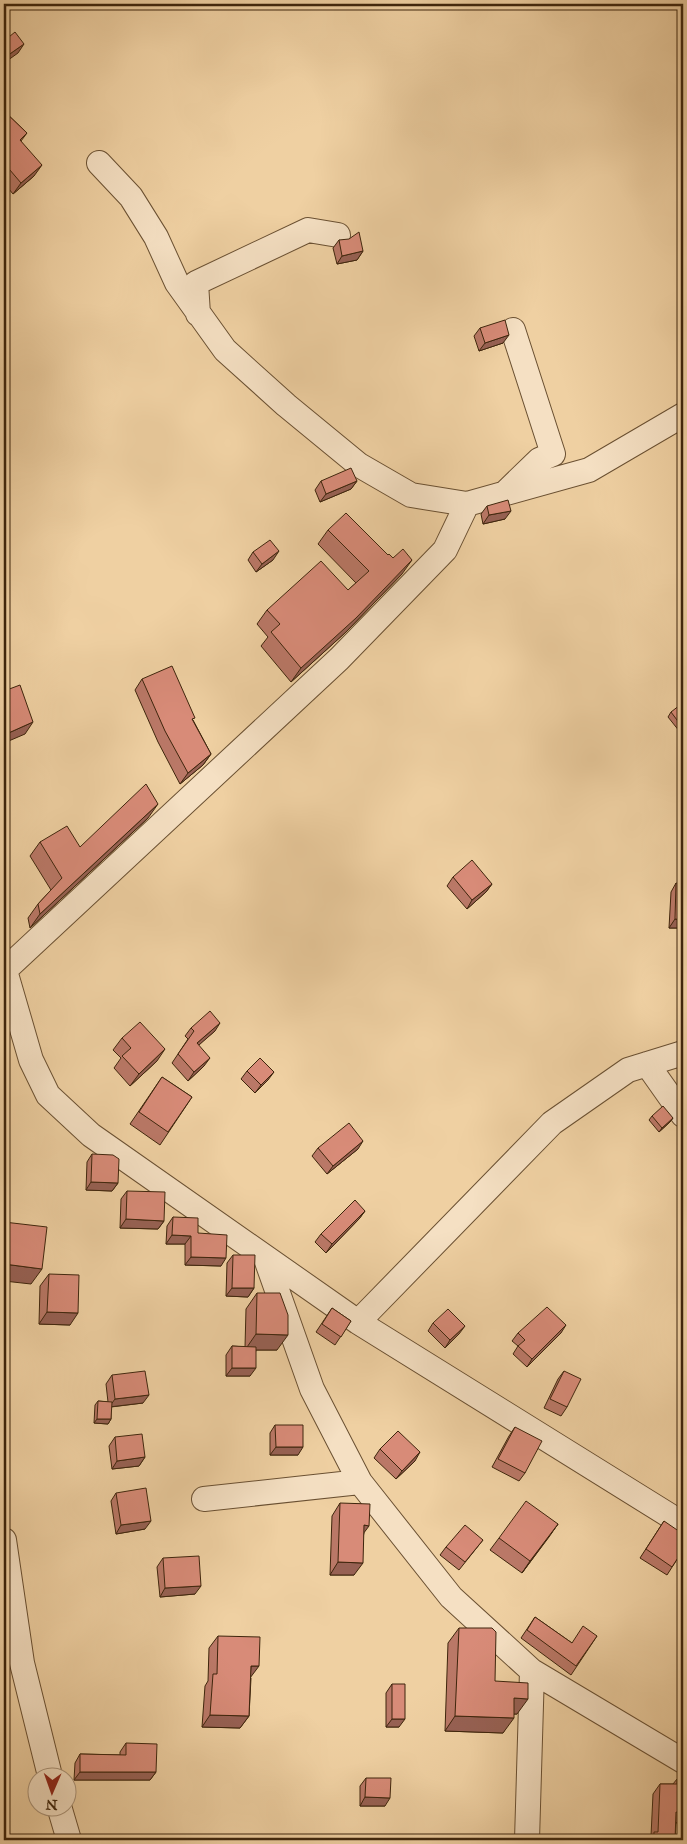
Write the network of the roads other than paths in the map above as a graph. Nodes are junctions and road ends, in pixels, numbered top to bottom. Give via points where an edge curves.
1 (99, 163) dead end
2 (338, 235) dead end
3 (198, 316) junction
4 (513, 330) dead end
5 (683, 415) edge
6 (503, 494) junction
7 (467, 504) junction
8 (4, 968) edge
9 (683, 1053) edge
10 (647, 1064) junction
11 (683, 1115) edge
12 (266, 1259) junction
13 (358, 1322) junction
14 (360, 1482) junction
15 (204, 1499) dead end
16 (683, 1524) edge
17 (4, 1540) edge
18 (532, 1671) junction
19 (683, 1762) edge
20 (48, 1766) edge
21 (62, 1816) edge
22 (69, 1840) edge
23 (527, 1840) edge

1 - 3 street via 131,197
2 - 3 street via 308,230 196,283
3 - 7 street via 225,350 359,464 411,495
4 - 6 street via 553,454 539,460
5 - 6 street via 589,470
6 - 7 street
7 - 8 street via 445,550 345,652
8 - 12 street via 30,1060 48,1095 91,1134
9 - 10 street
10 - 11 street
10 - 13 street via 628,1070 552,1123
12 - 13 street
12 - 14 street via 312,1389
13 - 16 street
14 - 15 street
14 - 18 street via 451,1597
17 - 20 street via 22,1663
18 - 19 street
18 - 23 street
21 - 22 street

